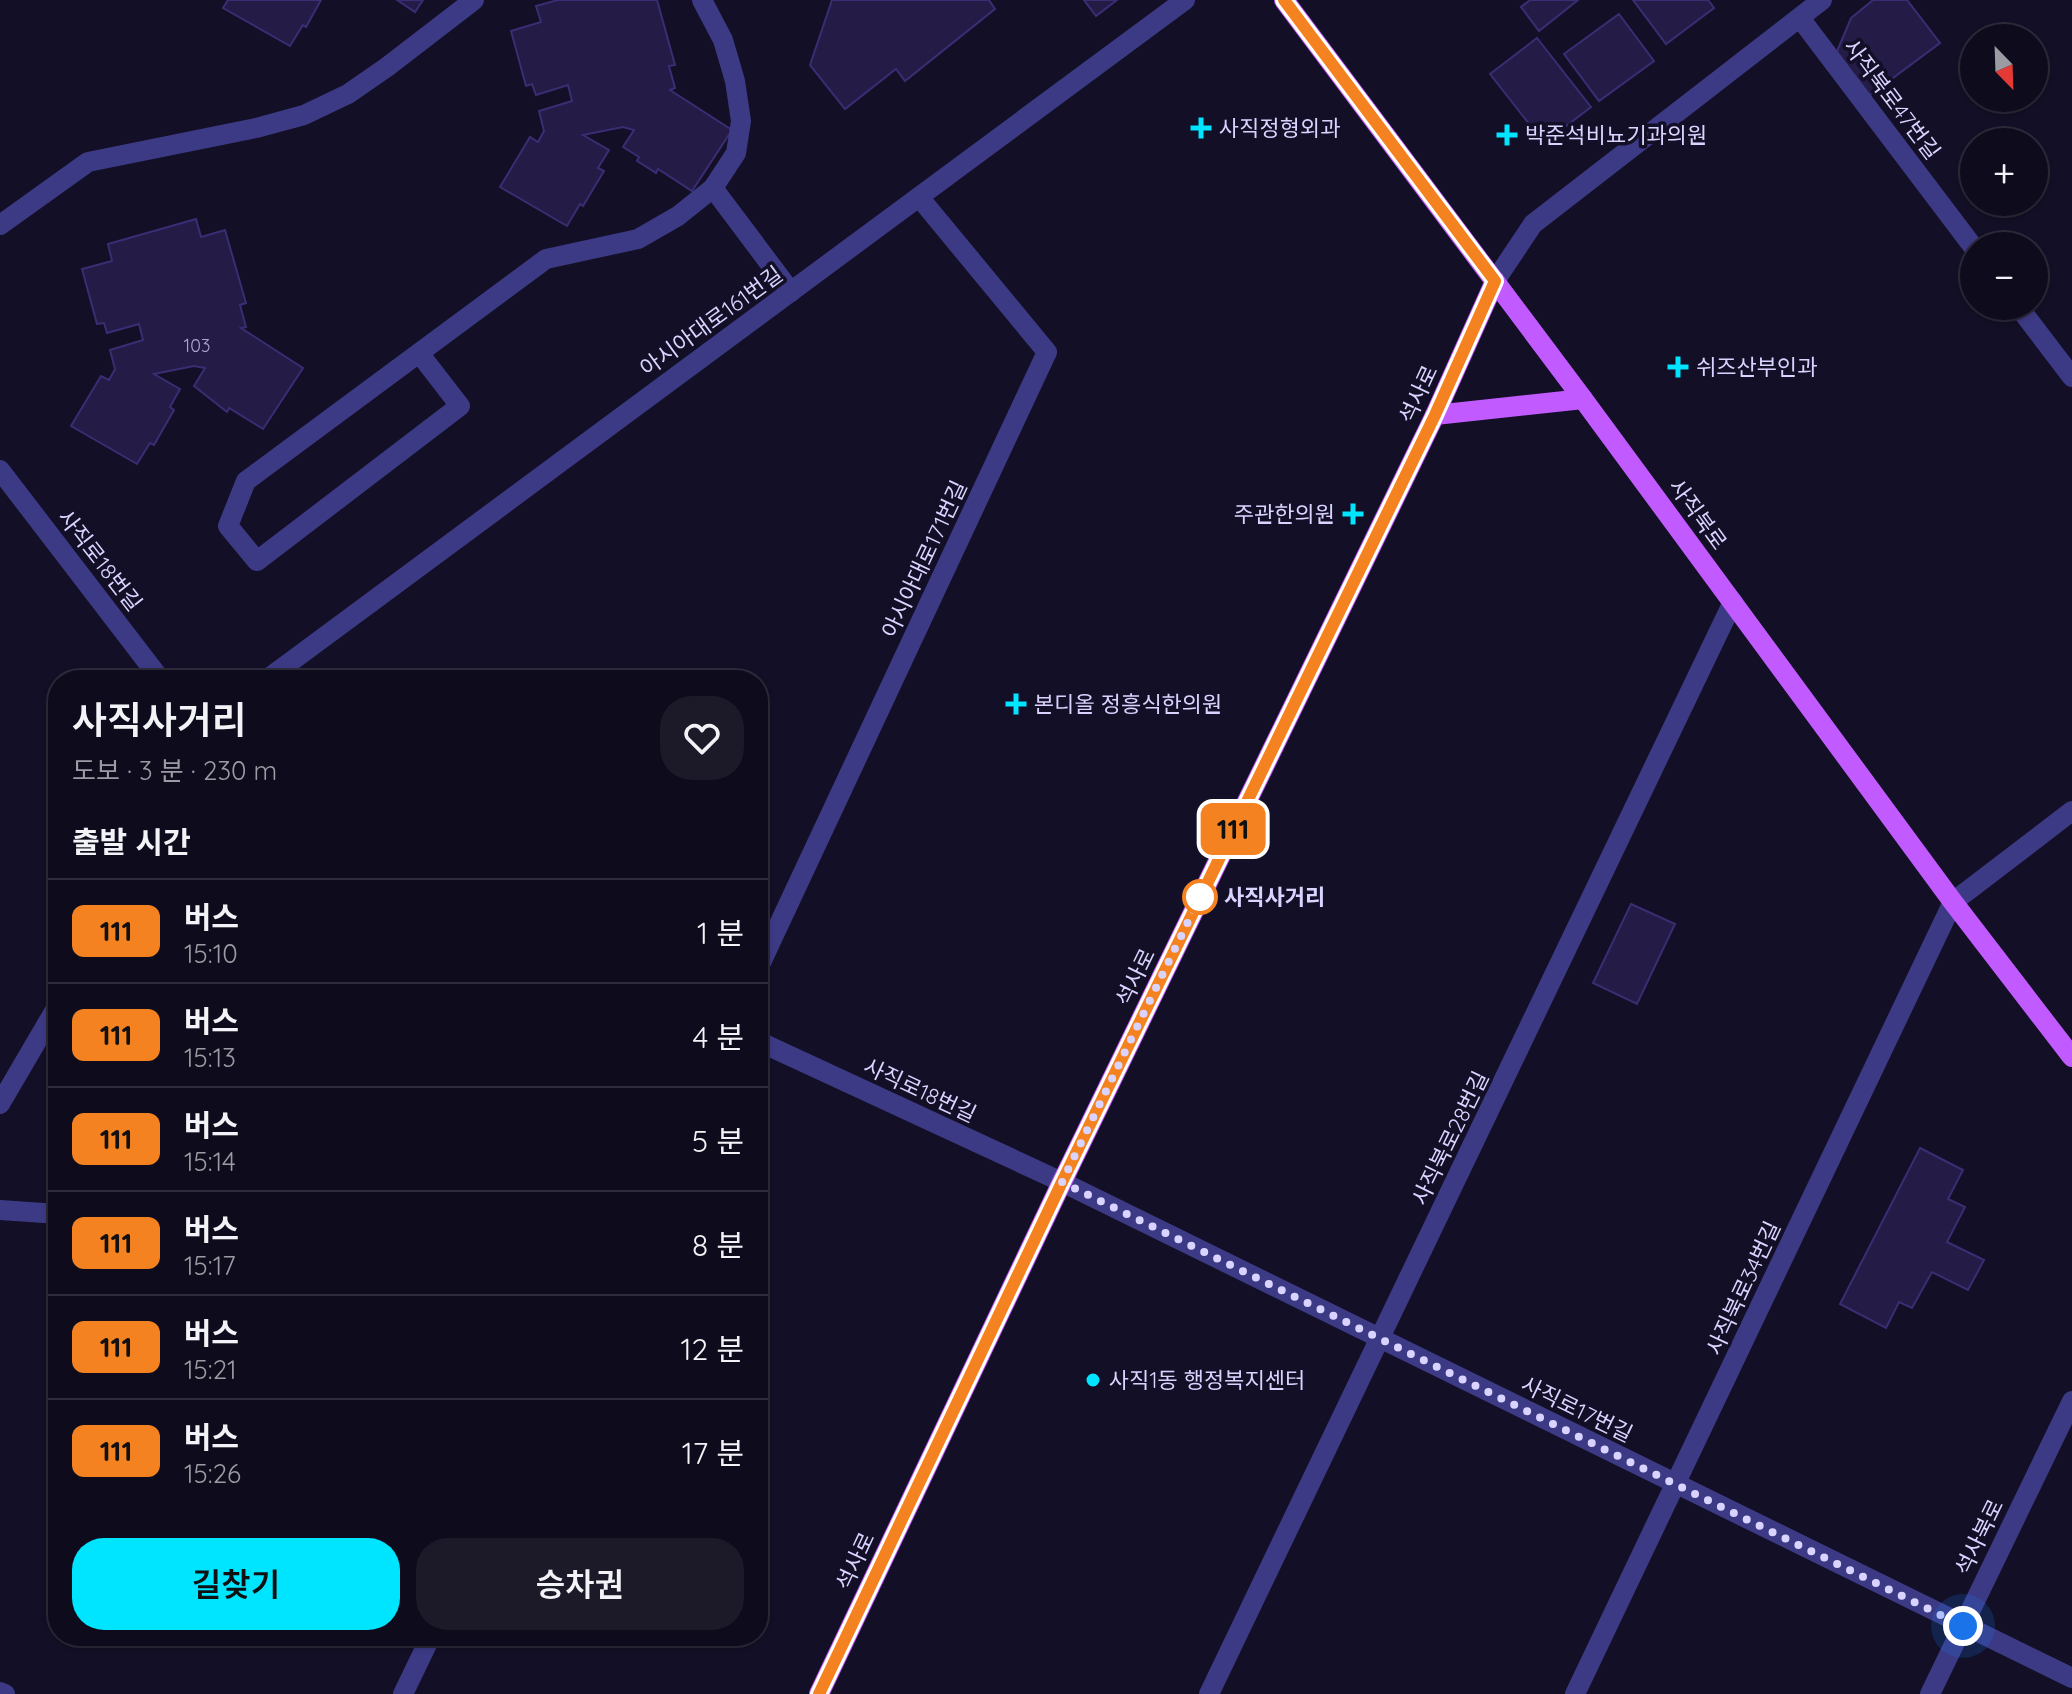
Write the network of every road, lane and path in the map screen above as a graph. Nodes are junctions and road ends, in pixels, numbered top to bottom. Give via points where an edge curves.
1 (474, 0) edge
2 (702, 0) edge
3 (1185, 0) edge
4 (1284, 0) edge
5 (1822, 0) edge
6 (1800, 18) junction
7 (713, 188) junction
8 (919, 197) junction
9 (0, 225) edge
10 (1962, 232) edge
11 (1495, 281) junction
12 (791, 292) junction
13 (2029, 320) edge
14 (419, 353) junction
15 (2072, 377) edge
16 (1583, 399) junction
17 (1435, 415) junction
18 (0, 470) edge
19 (1733, 602) junction
20 (153, 670) edge
21 (280, 670) edge
22 (2072, 811) edge
23 (1953, 902) junction
24 (768, 948) edge
25 (48, 1022) edge
26 (768, 1046) edge
27 (2072, 1057) edge
28 (0, 1104) edge
29 (1062, 1182) junction
30 (0, 1210) edge
31 (48, 1213) edge
32 (1381, 1339) junction
33 (2072, 1401) edge
34 (1677, 1484) junction
35 (1963, 1626) junction
36 (426, 1646) edge
37 (2072, 1678) edge
38 (403, 1694) edge
39 (819, 1694) edge
40 (1209, 1694) edge
41 (1575, 1694) edge
42 (1930, 1694) edge

1 - 9 street via 361,85 304,115 88,162
2 - 7 street via 723,40 741,121 736,153
3 - 8 street, 아시아대로161번길
4 - 11 main road, 사직북로
5 - 6 street
6 - 10 street, 사직북로47번길
6 - 11 street via 1533,224
7 - 12 street
7 - 14 street via 638,239 546,259
8 - 12 street, 아시아대로161번길
8 - 24 street, 아시아대로171번길 via 1047,352
11 - 16 main road, 사직북로
11 - 17 main road, 석사로
12 - 21 street, 아시아대로161번길
13 - 15 street
14 - 14 street via 246,481 228,526 257,561 460,406
16 - 17 main road
16 - 19 main road, 사직북로
17 - 29 main road, 석사로
18 - 20 street, 사직로18번길
19 - 23 main road, 사직북로
19 - 32 street, 사직북로28번길
22 - 23 street
23 - 27 main road, 사직북로
23 - 34 street, 사직북로34번길
25 - 28 street
26 - 29 street, 사직로18번길
29 - 32 street, 사직로17번길
29 - 39 main road, 석사로
30 - 31 street
32 - 34 street, 사직로17번길
32 - 40 street, 사직북로28번길
33 - 35 street, 석사북로
34 - 35 street, 사직로17번길
34 - 41 street, 사직북로34번길
35 - 37 street, 사직로17번길
35 - 42 street, 석사북로
36 - 38 street

